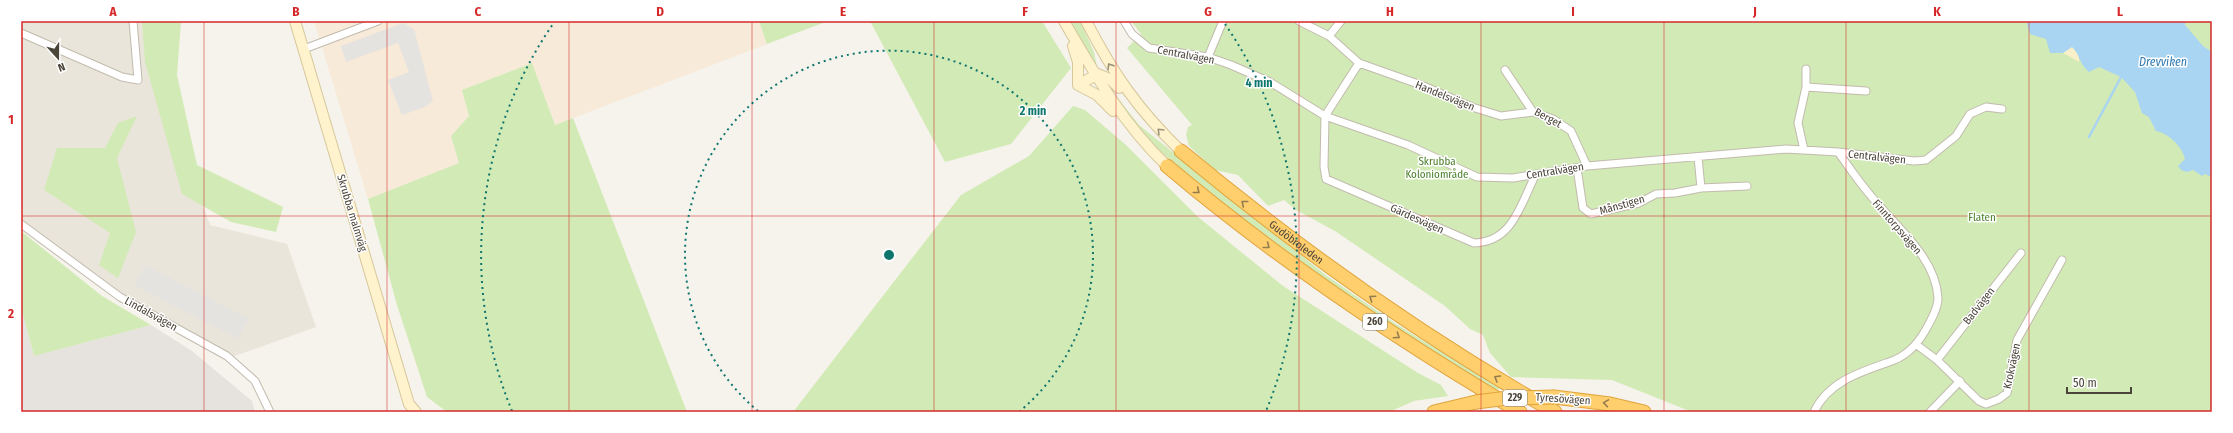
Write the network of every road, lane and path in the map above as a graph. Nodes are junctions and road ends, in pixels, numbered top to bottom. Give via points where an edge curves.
1 (133, 21) edge
2 (295, 21) edge
3 (378, 21) edge
4 (1086, 21) edge
5 (1124, 21) edge
6 (1223, 21) edge
7 (1299, 21) edge
8 (1341, 21) edge
9 (1065, 24) edge
10 (21, 33) edge
11 (1329, 36) junction
12 (304, 49) junction
13 (1208, 57) junction
14 (1359, 63) junction
15 (1806, 69) dead end
16 (1505, 70) dead end
17 (1095, 75) junction
18 (1078, 85) junction
19 (1806, 87) junction
20 (1866, 90) dead end
21 (1140, 109) junction
22 (2002, 109) dead end
23 (1533, 112) junction
24 (1325, 116) junction
25 (1141, 139) junction
26 (1804, 150) junction
27 (1182, 151) joint
28 (1838, 152) junction
29 (1698, 157) junction
30 (1168, 166) joint
31 (1587, 166) junction
32 (1577, 168) junction
33 (1536, 174) junction
34 (1746, 186) dead end
35 (1701, 188) junction
36 (21, 224) edge
37 (2021, 253) dead end
38 (2062, 260) dead end
39 (1917, 345) junction
40 (1937, 360) junction
41 (1960, 381) junction
42 (411, 409) edge
43 (270, 412) edge
44 (1434, 412) edge
45 (1520, 412) edge
46 (1555, 412) edge
47 (1644, 412) edge
48 (1814, 412) edge
49 (1930, 412) edge

1 - 10 street via 138,80 122,77
2 - 12 main road, Skrubba malmväg
3 - 12 street
21 -> 4 main road, Gudöbroleden / 260 via 1110,66
5 - 13 street, Centralvägen via 1132,34 1149,48
6 - 13 street
7 - 11 street, Handelsvägen
8 - 11 street
9 - 17 main road, Gudöbroleden / 260
9 - 18 main road via 1078,62
11 - 14 street, Handelsvägen
12 - 42 main road, Skrubba malmväg
13 - 24 street, Centralvägen via 1270,82
14 - 23 street, Handelsvägen via 1421,85 1472,108 1501,116
14 - 24 street
15 - 19 street
16 - 23 street, Berget
17 - 18 main road
17 - 21 main road via 1110,78
17 - 25 main road, Gudöbroleden / 260
18 - 25 main road via 1097,95
19 - 20 street
19 - 26 street via 1798,123
27 -> 21 main road, Gudöbroleden / 260
22 - 28 street, Centralvägen via 1986,107 1970,114 1956,136 1926,160 1914,161
23 - 31 street, Berget via 1553,119 1571,131
24 - 33 street, Centralvägen via 1408,144 1477,177 1513,178
24 - 33 street, Gärdesvägen via 1326,179 1474,243 1486,243 1496,239 1508,229
25 - 30 main road, Gudöbroleden / 260
26 - 28 street, Centralvägen
26 - 29 street, Centralvägen via 1786,149
46 -> 27 highway, Gudöbroleden / 260 via 1451,351 1372,299 1285,235
28 - 39 street, Finntorpsvägen via 1870,196 1924,258 1936,284 1938,299 1932,320
29 - 31 street, Centralvägen
29 - 35 street
30 -> 45 highway, Gudöbroleden / 260 via 1275,252 1364,315 1458,376
31 - 32 street, Centralvägen
32 - 33 street, Centralvägen
32 - 35 street, Månstigen via 1583,208 1591,214 1639,203 1656,194
34 - 35 street, Månstigen
36 - 43 street, Lindalsvägen via 120,297 227,356 255,381
37 - 40 street, Badvägen
38 - 41 street, Krokvägen via 2017,340 2007,393 1986,404 1979,401
39 - 40 street, Krokvägen
39 - 48 street, Finntorpsvägen via 1896,360 1840,382 1818,402
40 - 41 street, Krokvägen
41 - 49 street
47 -> 44 highway, Tyresövägen / 229, bridge via 1610,404 1554,398 1508,398 1476,402

